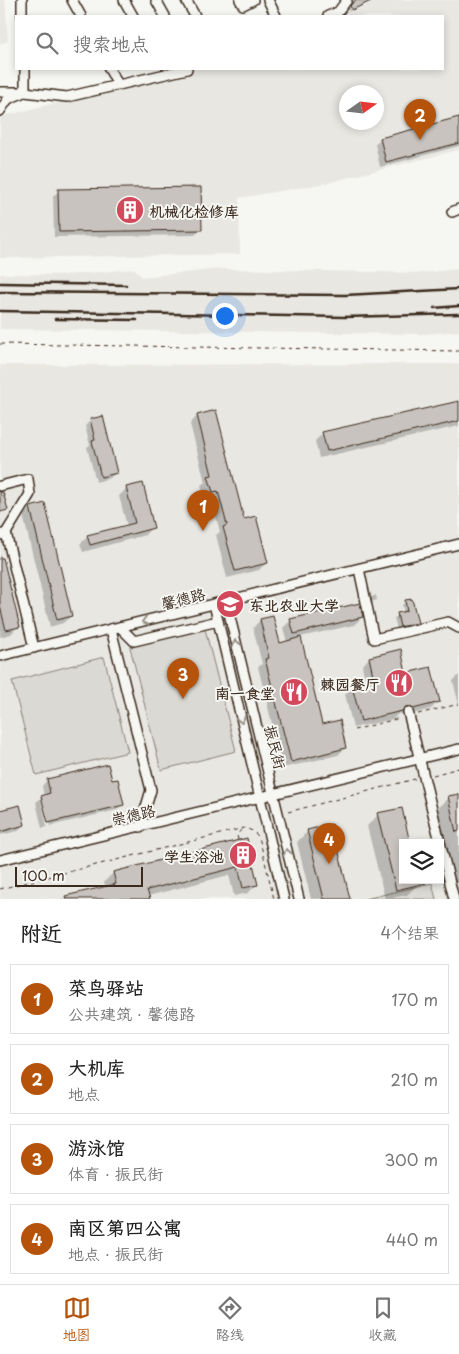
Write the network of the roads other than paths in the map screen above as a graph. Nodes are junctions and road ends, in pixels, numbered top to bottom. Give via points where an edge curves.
1 (22, 0) edge
2 (72, 0) edge
3 (124, 0) edge
4 (156, 0) edge
5 (186, 0) edge
6 (240, 0) edge
7 (253, 0) edge
8 (268, 0) edge
9 (347, 0) edge
10 (22, 15) edge
11 (80, 15) edge
12 (132, 15) edge
13 (164, 15) edge
14 (194, 15) edge
15 (276, 15) edge
16 (330, 15) edge
17 (25, 70) edge
18 (110, 70) edge
19 (182, 70) edge
20 (118, 84) junction
21 (0, 92) edge
22 (25, 92) junction
23 (0, 111) edge
24 (0, 486) edge
25 (3, 534) edge
26 (459, 544) edge
27 (358, 569) junction
28 (226, 601) junction
29 (214, 604) junction
30 (218, 621) junction
31 (116, 628) junction
32 (459, 628) edge
33 (34, 648) junction
34 (0, 656) edge
35 (244, 674) junction
36 (231, 677) junction
37 (408, 712) dead end
38 (258, 734) junction
39 (245, 738) junction
40 (459, 749) edge
41 (420, 758) junction
42 (273, 794) junction
43 (259, 797) junction
44 (140, 826) junction
45 (0, 860) edge
46 (292, 873) junction
47 (278, 876) junction
48 (284, 899) edge
49 (299, 899) edge
50 (454, 899) edge

1 - 10 street
2 - 11 street
3 - 12 street
4 - 13 street
5 - 14 street
6 - 7 street via 243,5
8 - 15 street
9 - 16 street via 338,12
17 - 22 street
18 - 20 street
19 - 20 street
20 - 22 street via 67,98
21 - 22 street
22 - 23 street via 8,99
24 - 25 street via 28,479 30,494
25 - 33 street
26 - 27 street, 馨德路
27 - 28 street, 馨德路
27 - 32 street via 374,639 448,622
28 - 29 street, 馨德路
35 -> 28 street, 振民街
29 - 30 street, 振民街
29 -> 31 street, 馨德路
30 - 31 street via 134,641
30 - 36 street, 振民街
31 - 33 street, 馨德路
31 - 44 street via 151,790
33 - 34 street, 馨德路
35 - 36 street
35 - 38 street, 振民街
36 -> 39 street, 振民街
37 - 41 street
38 - 39 street
38 - 42 street, 振民街
39 - 43 street, 振民街
40 - 41 street, 崇德路
41 - 42 street, 崇德路
41 - 50 street
42 - 43 street, 崇德路
46 -> 42 street, 振民街
43 - 44 street, 崇德路
43 - 47 street, 振民街
44 - 45 street, 崇德路
46 - 47 street
46 - 49 street, 振民街
47 - 48 street, 振民街

